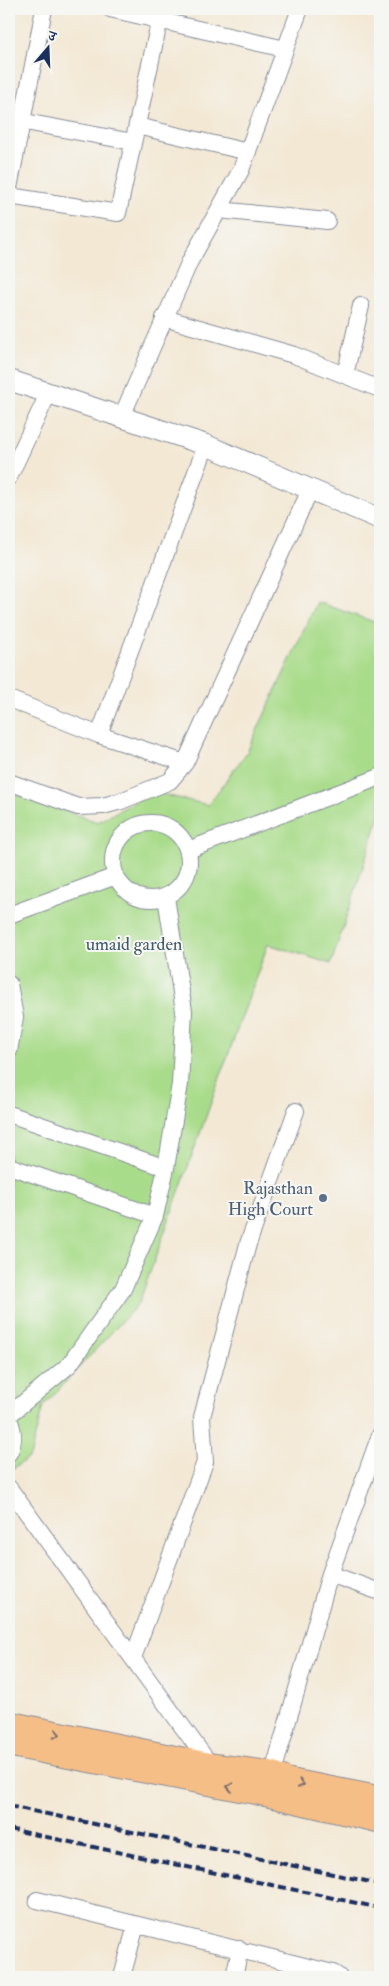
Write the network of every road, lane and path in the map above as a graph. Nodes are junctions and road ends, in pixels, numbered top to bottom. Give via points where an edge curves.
1 (44, 9) edge
2 (110, 9) edge
3 (300, 9) edge
4 (161, 14) edge
5 (285, 48) junction
6 (16, 121) edge
7 (135, 134) junction
8 (248, 152) junction
9 (9, 188) edge
10 (9, 196) edge
11 (219, 210) junction
12 (327, 221) dead end
13 (362, 306) dead end
14 (164, 318) junction
15 (345, 374) junction
16 (9, 380) edge
17 (377, 388) dead end
18 (49, 392) junction
19 (122, 416) junction
20 (206, 445) junction
21 (9, 477) edge
22 (310, 490) junction
23 (380, 519) edge
24 (9, 699) edge
25 (99, 735) junction
26 (185, 763) junction
27 (380, 777) edge
28 (9, 782) edge
29 (188, 850) junction
30 (116, 876) junction
31 (166, 897) junction
32 (9, 915) edge
33 (9, 984) edge
34 (9, 1051) edge
35 (296, 1111) dead end
36 (9, 1114) edge
37 (9, 1166) edge
38 (166, 1168) junction
39 (155, 1216) junction
40 (9, 1415) edge
41 (9, 1419) edge
42 (380, 1435) edge
43 (9, 1453) edge
44 (9, 1488) edge
45 (330, 1574) junction
46 (380, 1592) edge
47 (132, 1658) junction
48 (9, 1724) edge
49 (9, 1744) edge
50 (210, 1766) junction
51 (270, 1784) junction
52 (380, 1800) edge
53 (380, 1820) edge
54 (37, 1900) dead end
55 (136, 1925) junction
56 (240, 1949) junction
57 (122, 1977) edge
58 (234, 1977) edge
59 (339, 1977) edge

1 - 6 street
2 - 4 street
3 - 5 street
4 - 5 street
4 - 7 street
5 - 8 street
6 - 7 street
6 - 9 street
7 - 8 street
7 - 10 street via 118,213
8 - 11 street
11 - 12 street
11 - 14 street
13 - 15 street
14 - 15 street via 294,355
14 - 19 street
15 - 17 street
16 - 18 street
18 - 19 street
18 - 21 street
19 - 20 street
20 - 22 street
20 - 25 street
22 - 23 street
22 - 26 street
24 - 25 street
25 - 26 street
26 - 28 street via 170,781 103,806 78,807
27 - 29 street
29 - 30 street via 183,839 163,824 138,825 128,831 117,846 113,864
29 - 31 street via 188,872 176,891
30 - 31 street via 127,890 142,898
30 - 32 street
31 - 38 street via 184,1011 180,1084
33 - 34 street via 15,1017
35 - 47 street via 248,1244 202,1417 206,1462
36 - 38 street
37 - 39 street
38 - 39 street
39 - 40 street via 123,1289 69,1365
41 - 43 street via 14,1440
42 - 45 street
44 - 47 street
45 - 46 street
45 - 51 street
47 - 50 street
48 -> 50 main road
51 -> 49 main road
50 - 51 main road
51 -> 52 main road via 288,1781
51 - 53 main road
54 - 55 street
55 - 56 street
55 - 57 street
56 - 58 street
56 - 59 street

